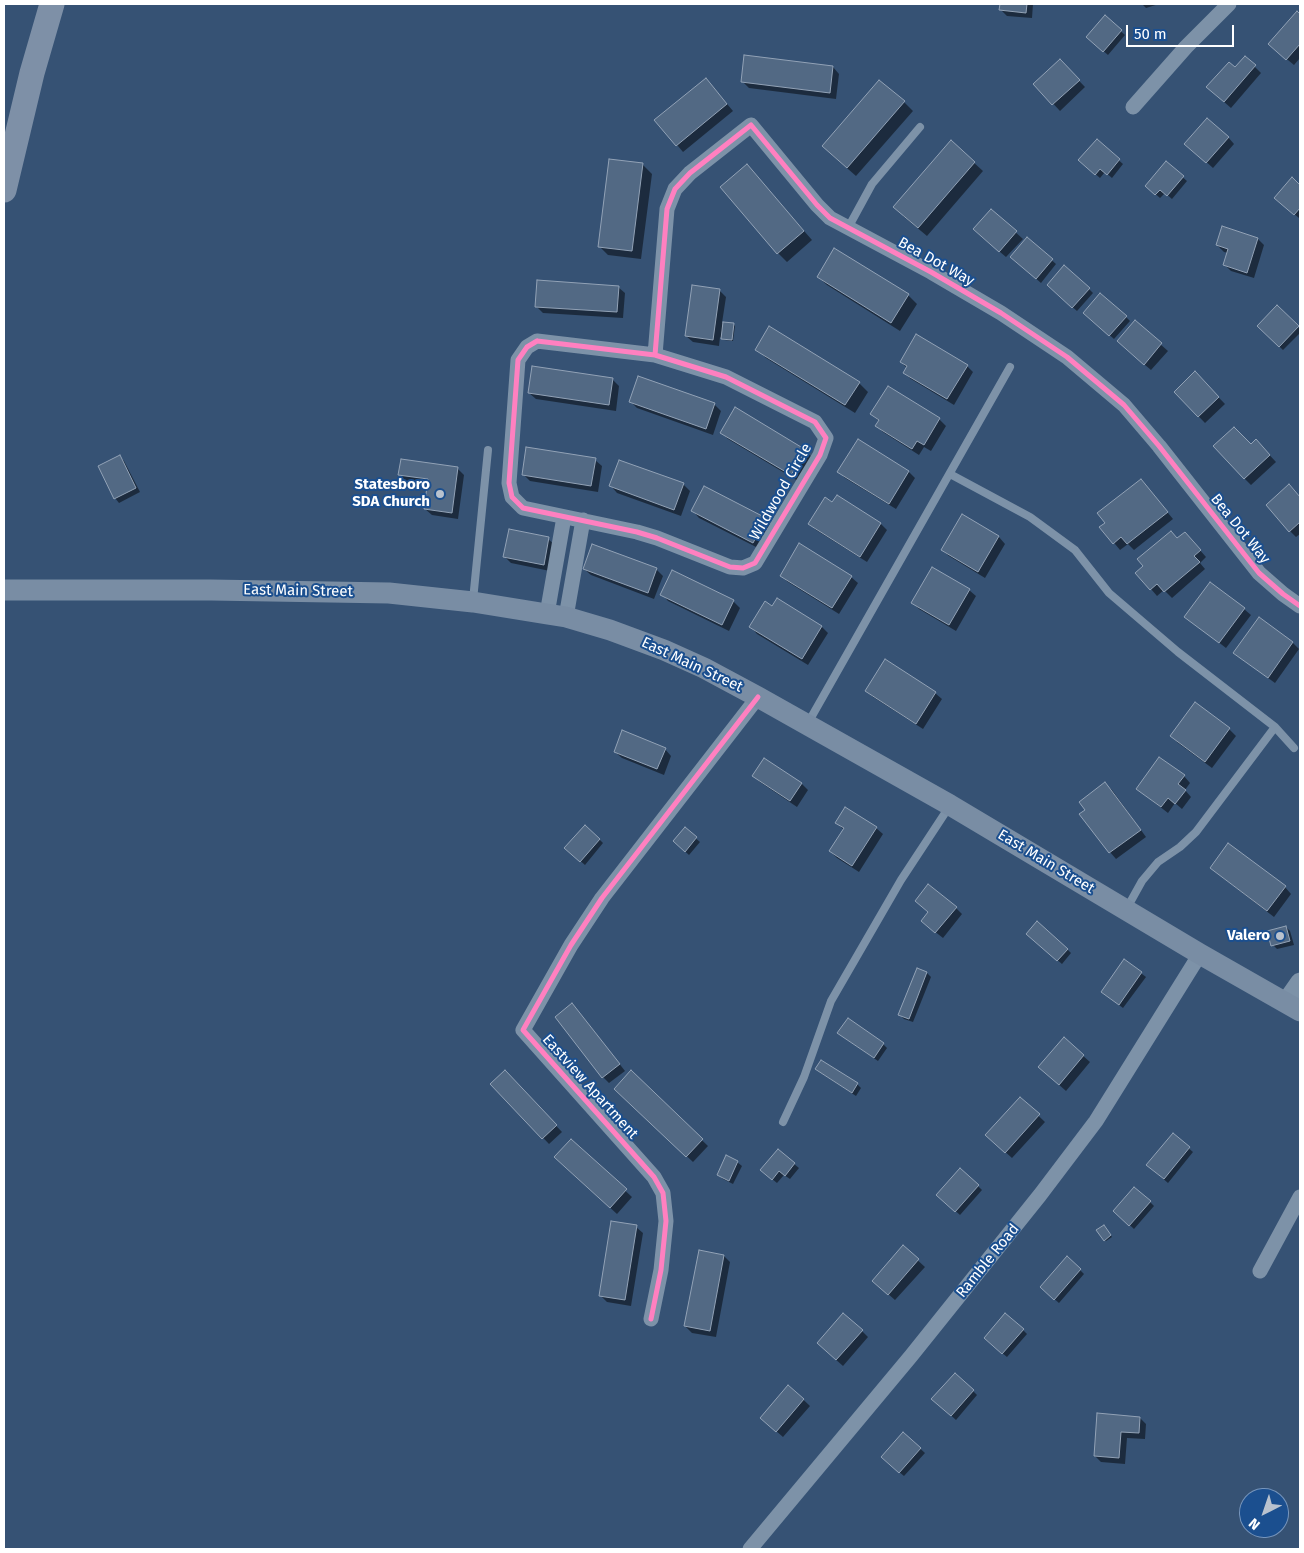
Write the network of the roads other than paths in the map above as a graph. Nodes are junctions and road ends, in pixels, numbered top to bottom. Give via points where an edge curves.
1 (52, 4) edge
2 (1229, 4) edge
3 (1133, 106) dead end
4 (920, 127) dead end
5 (4, 190) edge
6 (848, 228) junction
7 (655, 355) junction
8 (1010, 367) dead end
9 (488, 450) dead end
10 (950, 474) junction
11 (564, 517) junction
12 (583, 520) junction
13 (4, 590) edge
14 (473, 602) junction
15 (1300, 606) edge
16 (556, 615) junction
17 (758, 697) junction
18 (807, 724) junction
19 (1276, 727) junction
20 (1294, 748) dead end
21 (950, 805) junction
22 (1126, 909) junction
23 (1200, 954) junction
24 (1300, 982) edge
25 (1293, 1007) edge
26 (783, 1122) dead end
27 (1300, 1197) edge
28 (1260, 1271) dead end
29 (651, 1319) dead end
30 (750, 1549) edge

1 - 5 highway
2 - 3 street
4 - 6 lane via 872,184
6 - 7 street, Bea Dot Way via 830,218 817,205 751,125 690,173 675,189 667,209
6 - 15 street, Bea Dot Way via 993,308 1067,357 1124,405 1259,573
7 - 11 street, Wildwood Circle via 537,342 526,348 518,360 509,483 512,497 523,508
7 - 12 street, Wildwood Circle via 726,377 815,422 826,438 820,455 755,562 743,568 730,567 658,538
8 - 10 lane
9 - 14 lane
10 - 18 lane
10 - 19 lane via 1030,517 1075,550 1110,593 1178,652
11 - 12 street, Wildwood Circle
11 - 16 street
12 - 16 street
13 - 14 main road, East Main Street via 389,593
14 - 16 main road, East Main Street
16 - 17 main road, East Main Street via 664,650
17 - 18 main road, East Main Street
17 - 29 street, Eastview Apartment via 602,898 523,1030 654,1176 663,1193 666,1221
18 - 21 main road, East Main Street
19 - 20 lane
19 - 22 lane via 1196,832 1158,862 1142,881
21 - 22 main road, East Main Street
21 - 26 lane via 901,880 831,1001 804,1077
22 - 23 main road, East Main Street
23 - 25 main road, East Main Street
23 - 30 street, Ramble Road via 1096,1121 917,1349
24 - 25 street
27 - 28 street

